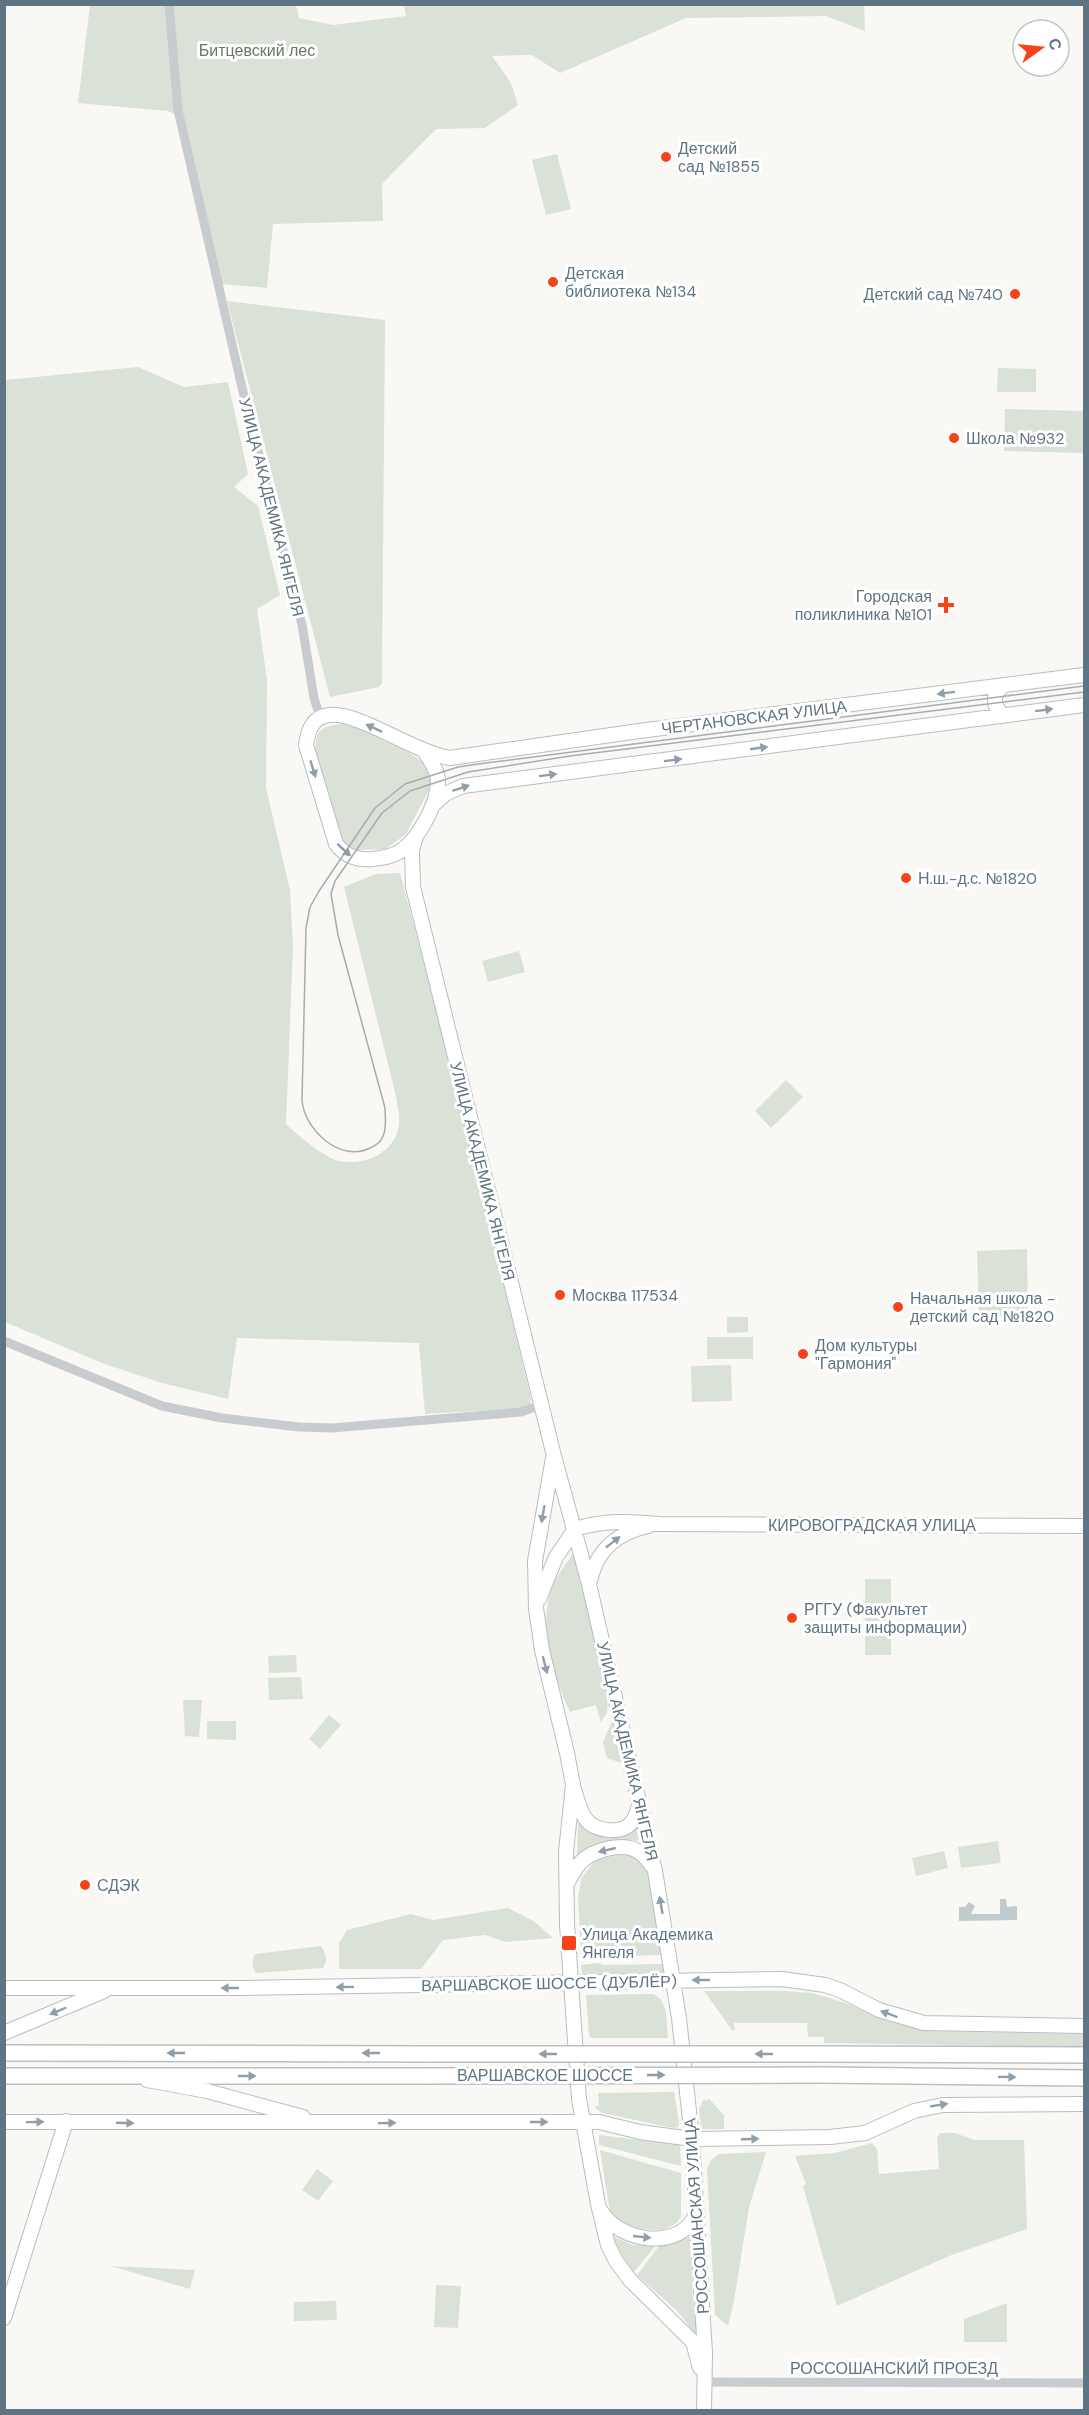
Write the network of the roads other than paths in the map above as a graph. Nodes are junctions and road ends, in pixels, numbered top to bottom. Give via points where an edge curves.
1 (169, 4) edge
2 (1084, 675) edge
3 (1004, 686) junction
4 (1084, 705) edge
5 (1003, 715) junction
6 (320, 717) junction
7 (425, 752) junction
8 (433, 805) junction
9 (416, 836) junction
10 (364, 859) junction
11 (413, 886) junction
12 (4, 1341) edge
13 (541, 1405) junction
14 (554, 1456) junction
15 (659, 1524) junction
16 (1084, 1527) edge
17 (575, 1529) junction
18 (590, 1584) junction
19 (536, 1608) junction
20 (573, 1785) junction
21 (640, 1802) junction
22 (655, 1870) junction
23 (566, 1886) junction
24 (674, 1980) junction
25 (570, 1983) junction
26 (4, 1988) edge
27 (111, 1988) junction
28 (1084, 2026) edge
29 (4, 2033) edge
30 (683, 2050) joint
31 (4, 2053) edge
32 (1084, 2055) edge
33 (4, 2076) edge
34 (126, 2077) junction
35 (1084, 2078) edge
36 (1084, 2104) edge
37 (66, 2121) junction
38 (4, 2122) edge
39 (583, 2122) junction
40 (329, 2123) junction
41 (692, 2139) junction
42 (598, 2204) junction
43 (696, 2214) junction
44 (4, 2318) edge
45 (704, 2382) junction
46 (1084, 2383) edge
47 (704, 2410) edge

1 - 6 street, УЛИЦА АКАДЕМИКА ЯНГЕЛЯ via 178,110 302,625
2 - 3 main road, ЧЕРТАНОВСКАЯ УЛИЦА
3 - 5 main road via 995,698 997,710
3 -> 7 main road, ЧЕРТАНОВСКАЯ УЛИЦА via 450,758
5 -> 4 main road, ЧЕРТАНОВСКАЯ УЛИЦА
8 -> 5 main road, ЧЕРТАНОВСКАЯ УЛИЦА via 463,786
7 -> 6 main road, ЧЕРТАНОВСКАЯ УЛИЦА via 348,717
6 -> 10 main road via 307,732 306,745 336,844 344,854
7 - 8 main road, ЧЕРТАНОВСКАЯ УЛИЦА via 438,781
8 - 9 main road, ЧЕРТАНОВСКАЯ УЛИЦА
9 - 10 main road, ЧЕРТАНОВСКАЯ УЛИЦА via 398,853
9 - 11 main road via 412,850
10 - 11 main road via 398,863
11 - 13 main road, УЛИЦА АКАДЕМИКА ЯНГЕЛЯ
12 - 13 street via 162,1406 255,1423 332,1428 521,1412
13 - 14 main road, УЛИЦА АКАДЕМИКА ЯНГЕЛЯ
14 - 17 main road, УЛИЦА АКАДЕМИКА ЯНГЕЛЯ
14 -> 19 main road, УЛИЦА АКАДЕМИКА ЯНГЕЛЯ via 535,1561
15 - 16 main road, КИРОВОГРАДСКАЯ УЛИЦА
15 - 17 main road, КИРОВОГРАДСКАЯ УЛИЦА via 609,1521
18 -> 15 main road, КИРОВОГРАДСКАЯ УЛИЦА via 593,1566 606,1546 628,1532
17 - 18 main road, УЛИЦА АКАДЕМИКА ЯНГЕЛЯ
17 - 19 main road via 556,1557
18 - 21 main road, УЛИЦА АКАДЕМИКА ЯНГЕЛЯ
19 -> 20 main road, УЛИЦА АКАДЕМИКА ЯНГЕЛЯ
20 - 21 main road via 585,1819 597,1828 628,1826
20 - 23 main road, УЛИЦА АКАДЕМИКА ЯНГЕЛЯ
21 - 22 main road, УЛИЦА АКАДЕМИКА ЯНГЕЛЯ
22 -> 23 main road via 640,1852 617,1847 586,1858
24 -> 22 main road, УЛИЦА АКАДЕМИКА ЯНГЕЛЯ
23 - 25 main road, УЛИЦА АКАДЕМИКА ЯНГЕЛЯ
24 - 25 main road, ВАРШАВСКОЕ ШОССЕ (ДУБЛЁР)
28 -> 24 main road, ВАРШАВСКОЕ ШОССЕ (ДУБЛЁР) via 924,2023 900,2018 840,1990 811,1982
24 - 30 main road, УЛИЦА АКАДЕМИКА ЯНГЕЛЯ
25 -> 27 main road, ВАРШАВСКОЕ ШОССЕ (ДУБЛЁР)
25 - 39 main road, УЛИЦА АКАДЕМИКА ЯНГЕЛЯ
26 - 27 main road, ВАРШАВСКОЕ ШОССЕ (ДУБЛЁР)
27 -> 29 main road
30 - 41 main road, РОССОШАНСКАЯ УЛИЦА
32 -> 31 main road, ВАРШАВСКОЕ ШОССЕ, bridge
33 - 34 main road, ВАРШАВСКОЕ ШОССЕ
34 -> 35 main road, ВАРШАВСКОЕ ШОССЕ, bridge
34 - 40 main road via 207,2091
41 -> 36 main road via 855,2135 914,2111 954,2103
38 -> 37 main road
37 -> 40 main road
37 - 44 main road
40 -> 39 main road
39 - 41 main road
39 - 42 main road, РОССОШАНСКАЯ УЛИЦА
41 - 43 main road, РОССОШАНСКАЯ УЛИЦА
42 -> 43 main road via 613,2226 634,2236 653,2238 677,2234 688,2227
42 - 45 main road, РОССОШАНСКАЯ УЛИЦА via 608,2245 616,2260 630,2280 693,2342
43 - 45 main road, РОССОШАНСКАЯ УЛИЦА
45 - 46 street, РОССОШАНСКИЙ ПРОЕЗД
45 - 47 main road, РОССОШАНСКАЯ УЛИЦА

